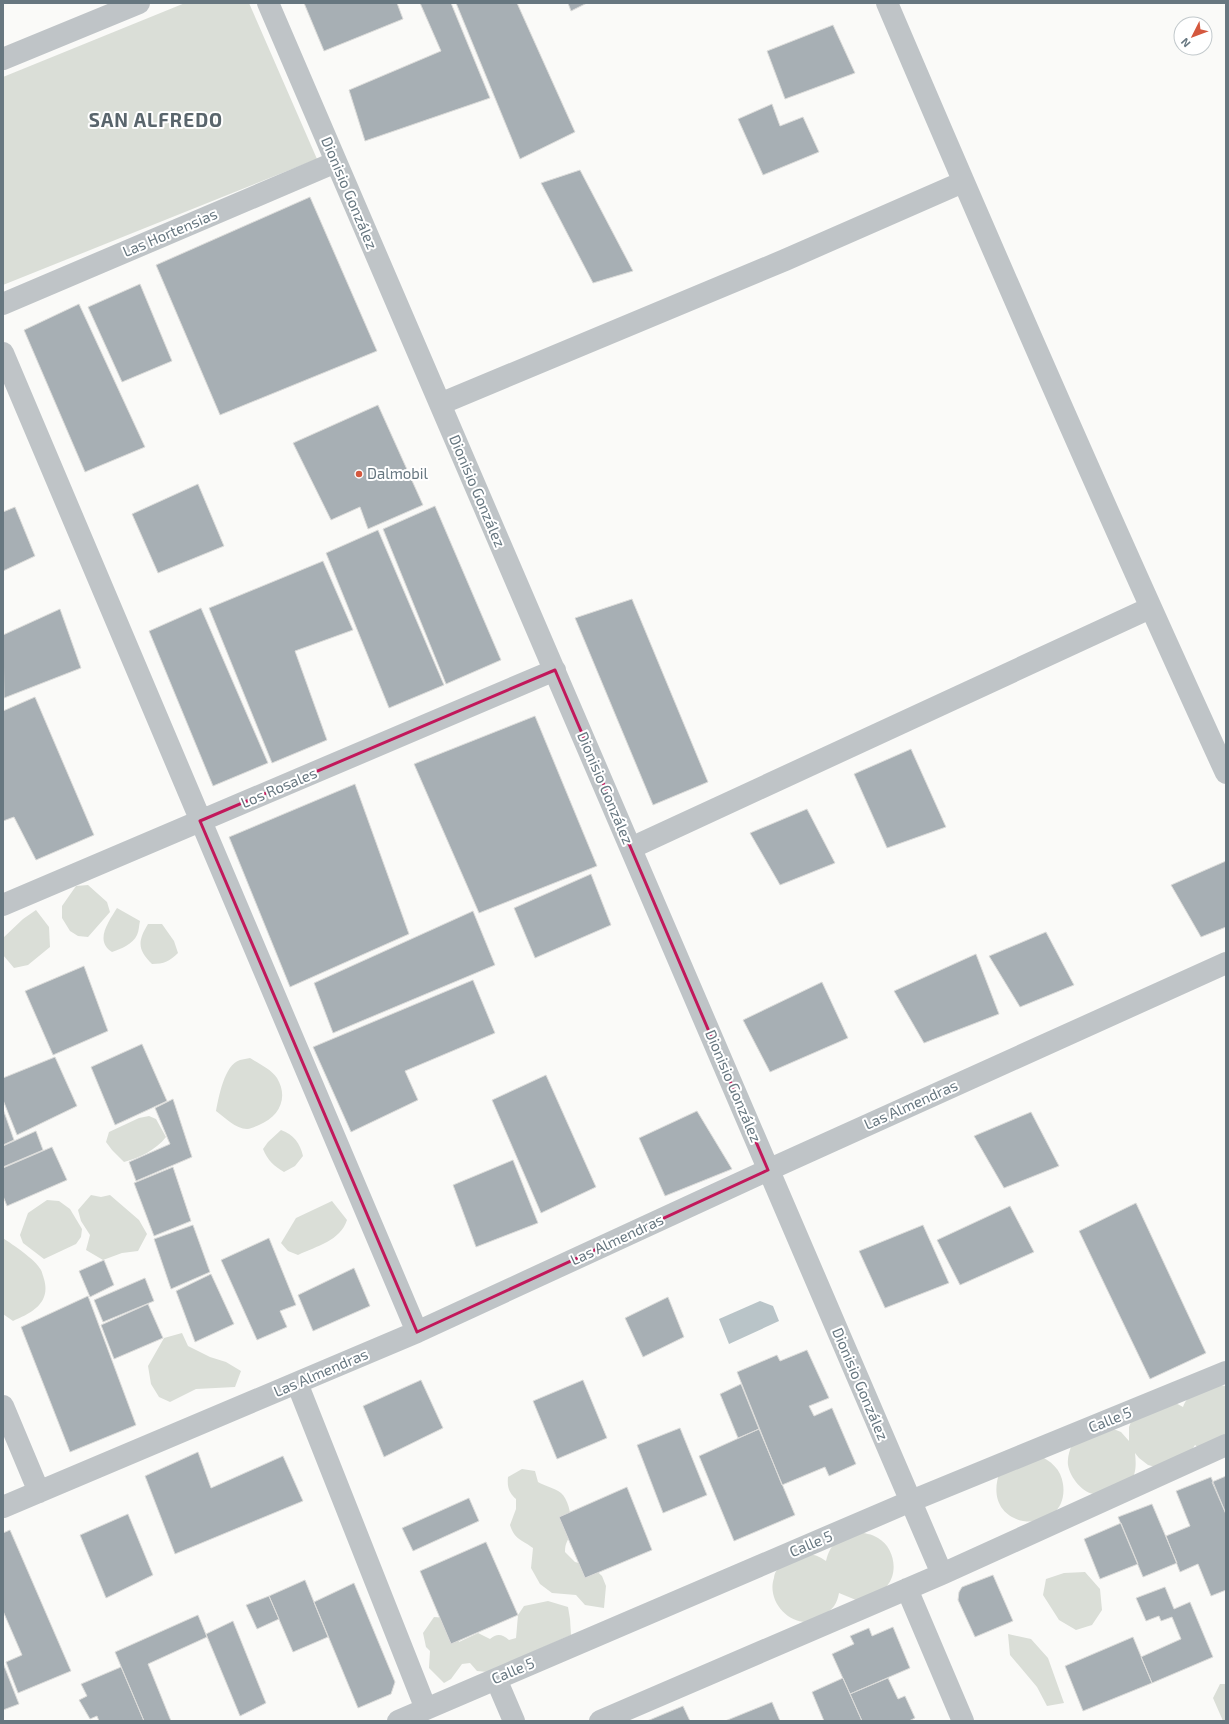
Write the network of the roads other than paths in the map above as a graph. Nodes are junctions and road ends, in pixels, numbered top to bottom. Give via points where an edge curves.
1 (139, 3) edge
2 (268, 3) edge
3 (887, 3) edge
4 (3, 59) edge
5 (336, 162) junction
6 (963, 182) junction
7 (3, 304) edge
8 (3, 353) edge
9 (440, 404) junction
10 (1150, 608) junction
11 (554, 670) junction
12 (1226, 772) edge
13 (200, 821) junction
14 (631, 848) junction
15 (3, 905) edge
16 (1226, 963) edge
17 (768, 1170) junction
18 (417, 1332) junction
19 (1226, 1372) edge
20 (297, 1383) junction
21 (3, 1406) edge
22 (1226, 1445) edge
23 (38, 1492) junction
24 (911, 1501) junction
25 (3, 1507) edge
26 (942, 1574) junction
27 (907, 1589) junction
28 (496, 1679) junction
29 (426, 1709) junction
30 (398, 1721) edge
31 (514, 1721) edge
32 (600, 1721) edge
33 (963, 1721) edge

1 - 4 street
2 - 5 street, Dionisio González
3 - 6 street
5 - 7 street, Las Hortensias
5 - 9 street, Dionisio González
6 - 9 street via 785,260
6 - 10 street
8 - 13 street
9 - 11 street, Dionisio González
10 - 12 street
10 - 14 street
11 - 13 street, Los Rosales
11 - 14 street, Dionisio González
13 - 15 street, Los Rosales
13 - 18 street
14 - 17 street, Dionisio González
16 - 17 street, Las Almendras
17 - 18 street, Las Almendras
17 - 24 street, Dionisio González
18 - 20 street, Las Almendras
19 - 24 street, Calle 5
20 - 23 street, Las Almendras
20 - 29 street
21 - 23 street
22 - 26 street
23 - 25 street, Las Almendras
24 - 26 street, Dionisio González
24 - 28 street, Calle 5
26 - 27 street
27 - 32 street
27 - 33 street
28 - 29 street, Calle 5
28 - 31 street
29 - 30 street, Calle 5

